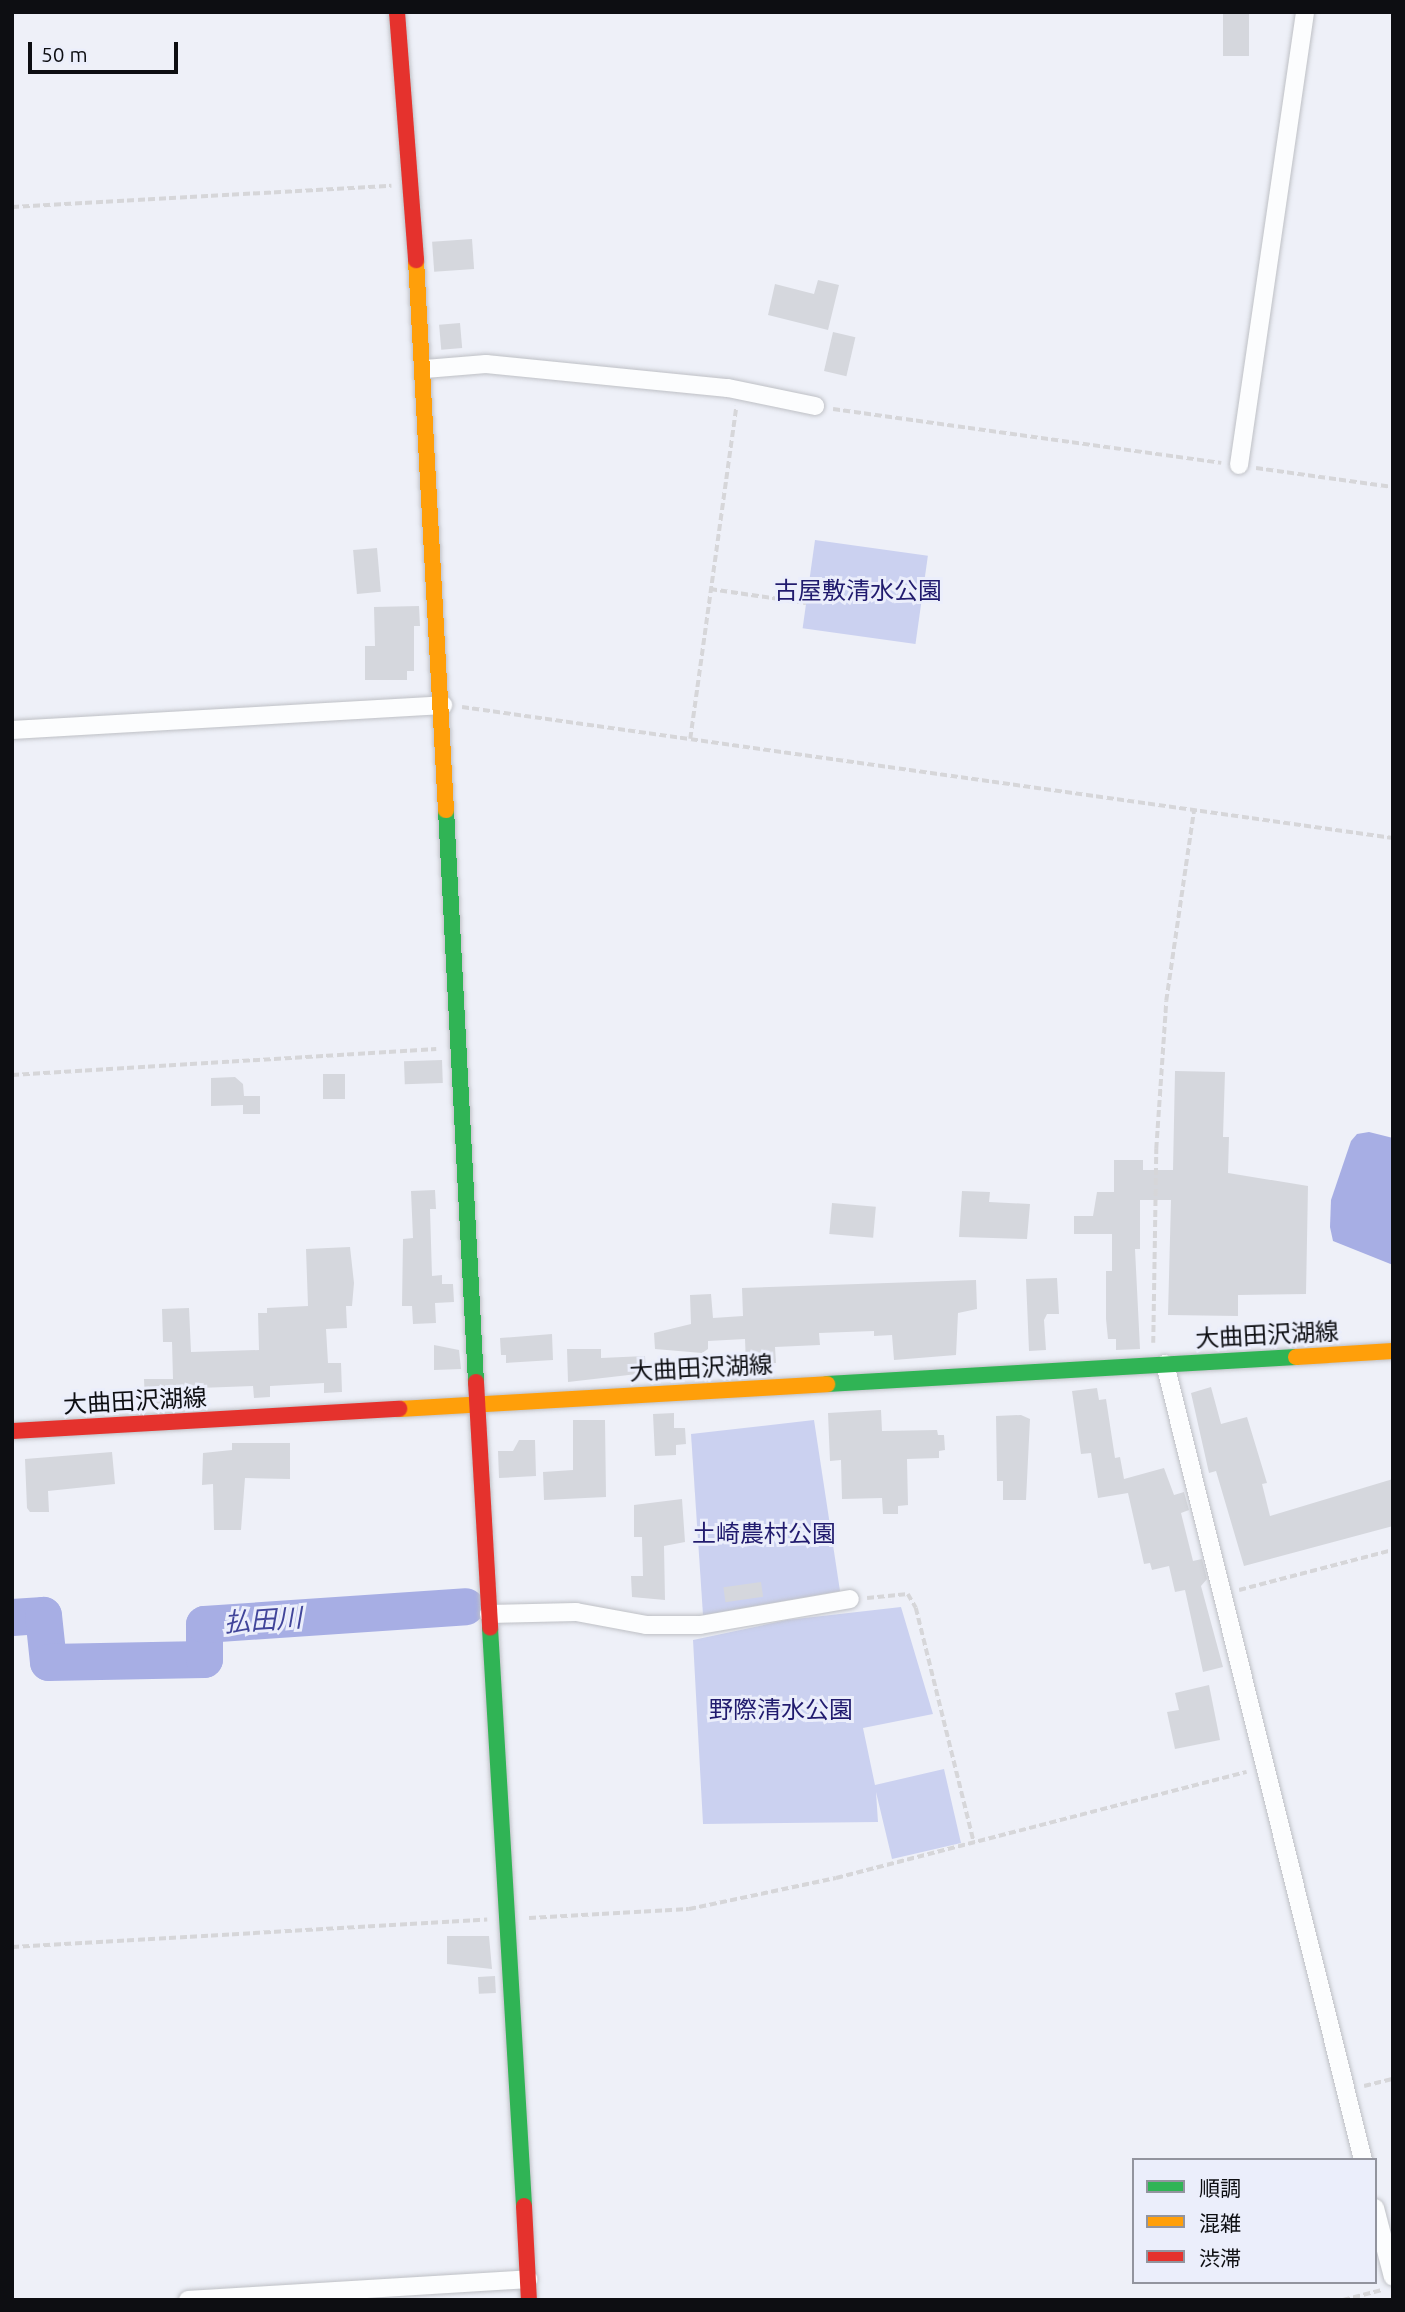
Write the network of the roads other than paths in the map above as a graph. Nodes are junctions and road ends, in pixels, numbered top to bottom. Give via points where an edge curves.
1 (397, 12) edge
2 (1305, 12) edge
3 (425, 369) junction
4 (815, 406) road end
5 (1239, 465) road end
6 (443, 705) junction
7 (12, 730) edge
8 (1393, 1350) edge
9 (1159, 1365) junction
10 (477, 1403) junction
11 (12, 1431) edge
12 (850, 1599) road end
13 (489, 1614) junction
14 (1363, 2158) edge
15 (1377, 2216) edge
16 (1393, 2277) edge
17 (528, 2279) junction
18 (188, 2300) edge
19 (529, 2300) edge

1 - 3 street
2 - 5 street
3 - 4 street via 486,364 738,390
3 - 6 street
6 - 7 street
6 - 10 street
8 - 9 street, 大曲田沢湖線
9 - 10 street, 大曲田沢湖線
9 - 14 street via 1223,1594
10 - 11 street, 大曲田沢湖線
10 - 13 street
12 - 13 street via 700,1625 646,1625 576,1612
13 - 17 street
15 - 16 street
17 - 18 street
17 - 19 street

